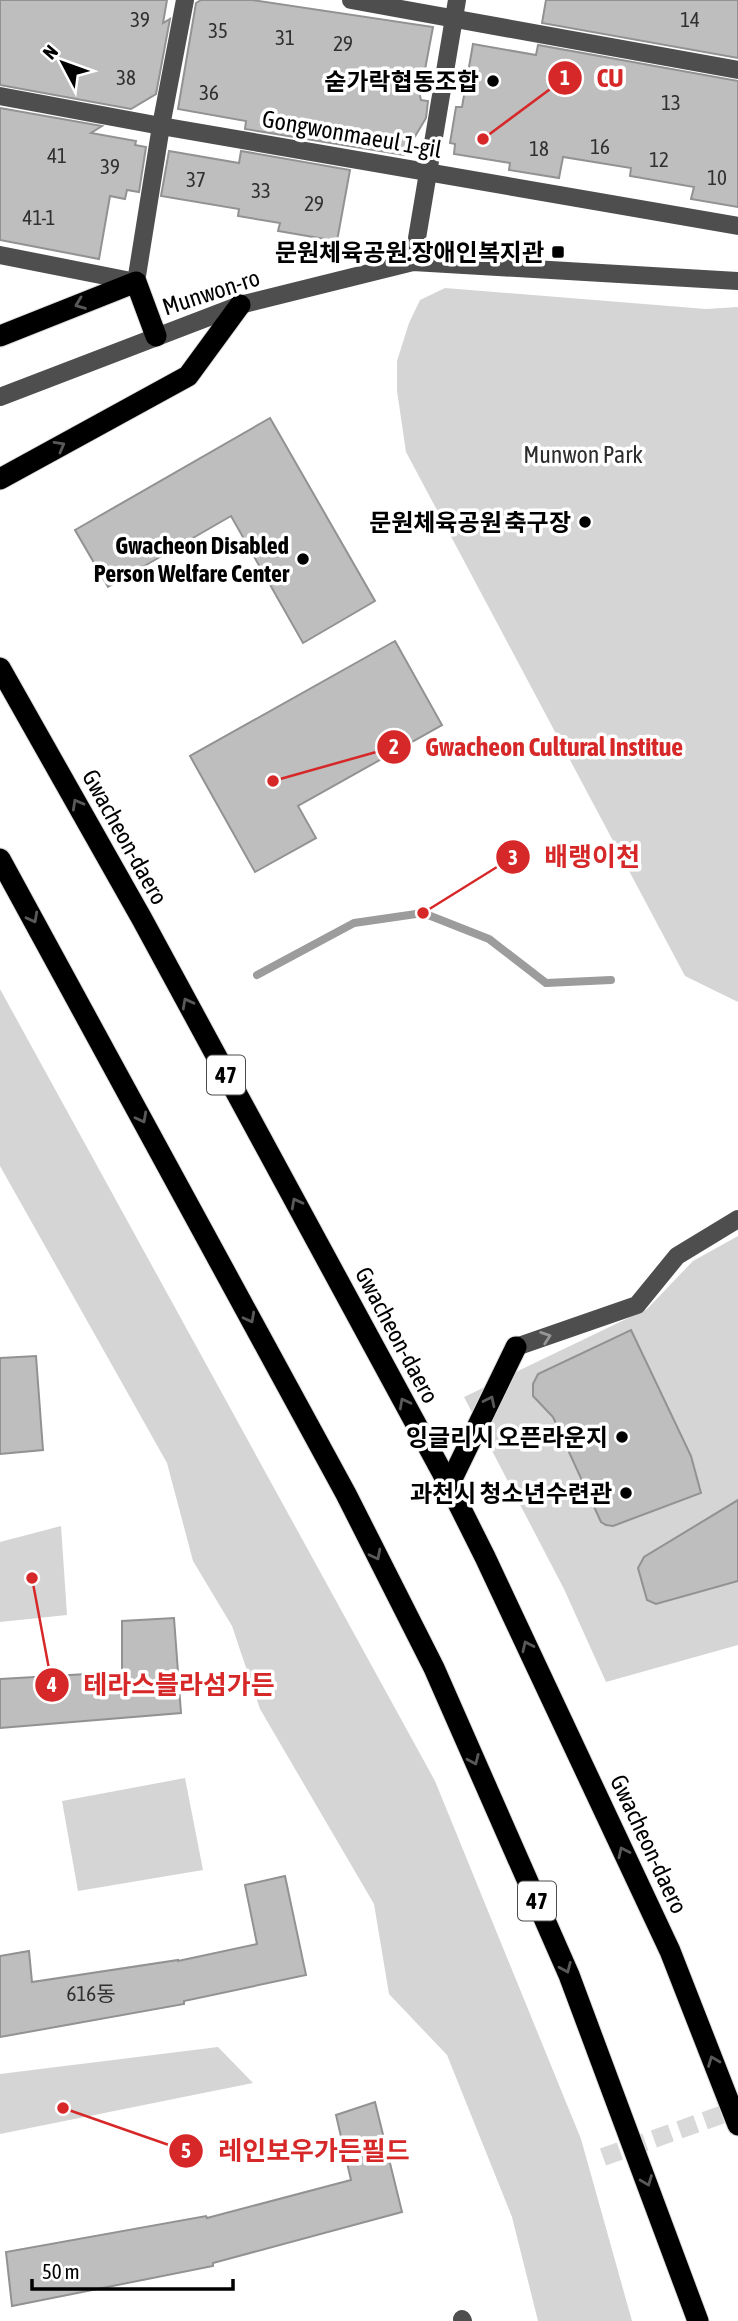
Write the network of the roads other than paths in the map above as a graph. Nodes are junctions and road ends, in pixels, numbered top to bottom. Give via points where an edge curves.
1 (185, 0) edge
2 (351, 0) edge
3 (457, 0) edge
4 (454, 20) junction
5 (738, 70) edge
6 (0, 96) edge
7 (161, 126) junction
8 (428, 172) junction
9 (738, 226) edge
10 (0, 255) edge
11 (413, 262) junction
12 (738, 281) edge
13 (136, 282) junction
14 (240, 305) junction
15 (0, 336) edge
16 (156, 336) junction
17 (0, 397) edge
18 (0, 479) edge
19 (0, 668) edge
20 (0, 859) edge
21 (738, 1219) edge
22 (516, 1347) joint
23 (449, 1485) junction
24 (738, 2125) edge
25 (698, 2321) edge

1 - 7 street
2 - 4 street
3 - 4 street
4 - 5 street
4 - 8 street
6 - 7 street, Gongwonmaeul 1-gil
7 - 8 street, Gongwonmaeul 1-gil
7 - 13 street
8 - 9 street, Gongwonmaeul 1-gil
8 - 11 street
10 - 13 street
11 - 12 street, Munwon-ro
11 - 14 street, Munwon-ro
13 -> 15 highway
13 - 16 highway
14 - 16 street, Munwon-ro
18 -> 14 highway via 188,376
16 - 17 street, Munwon-ro
23 -> 19 highway, Gwacheon-daero / 47 via 142,919
20 -> 25 highway, 47 via 346,1494 433,1668 569,1975
22 -> 21 street via 637,1305 677,1256
23 -> 22 highway
24 -> 23 highway, Gwacheon-daero / 47 via 670,1951

